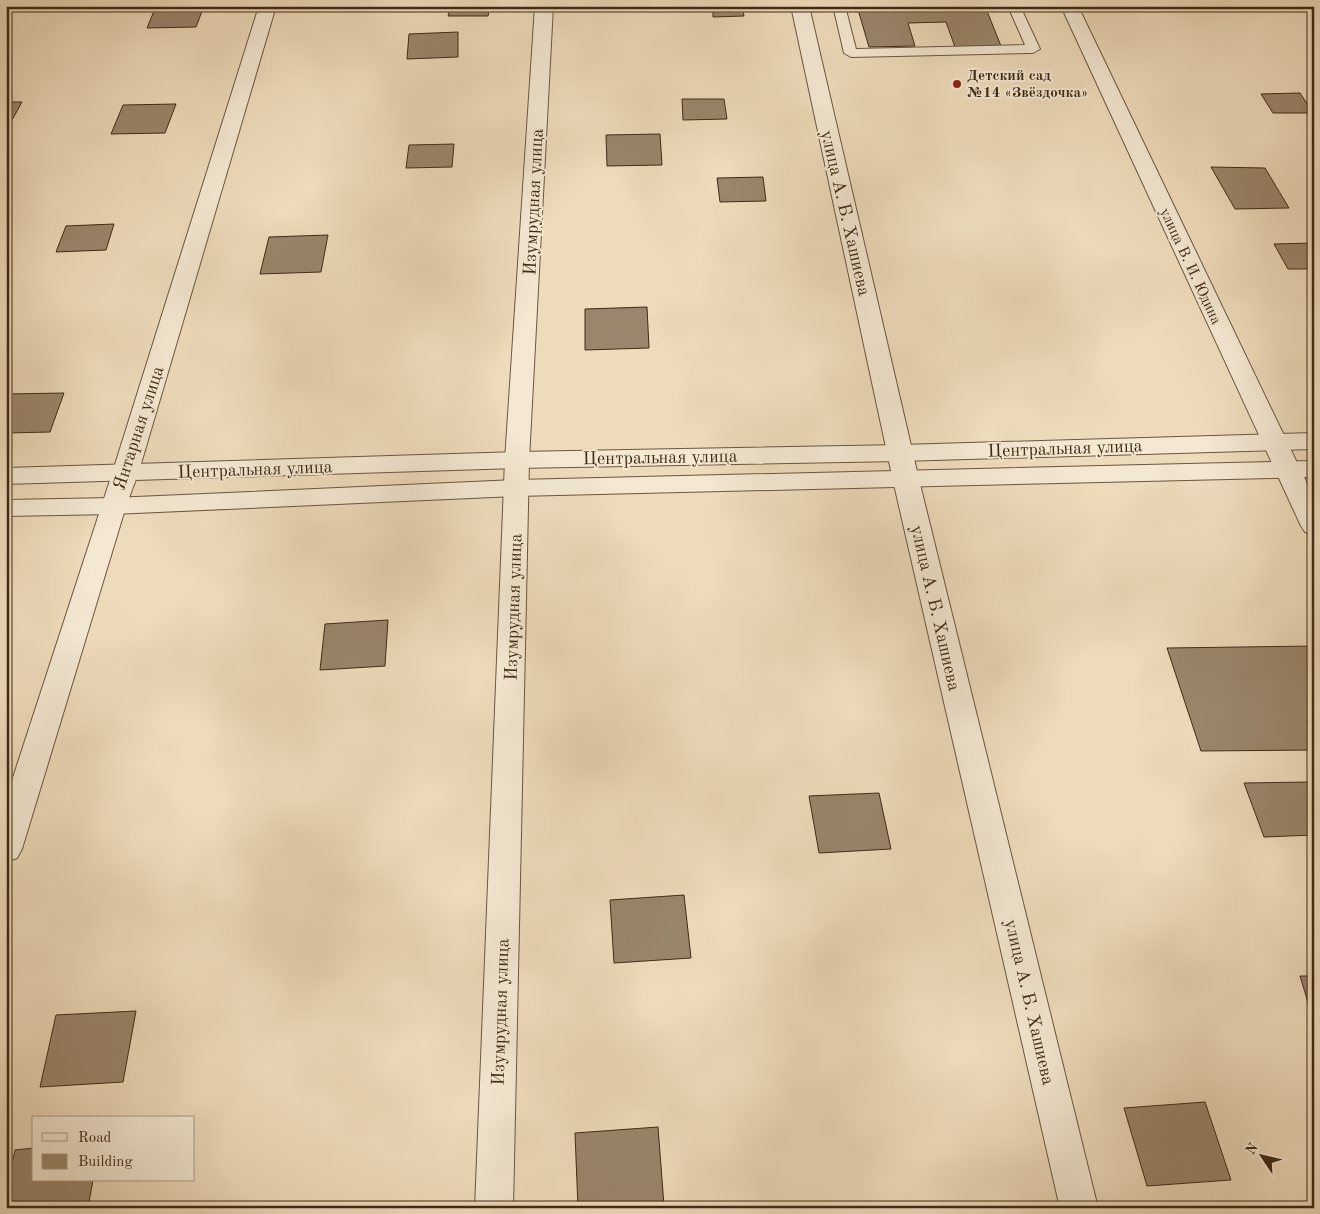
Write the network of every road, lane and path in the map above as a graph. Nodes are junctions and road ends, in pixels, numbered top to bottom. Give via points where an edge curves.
1 (268, 6) edge
2 (544, 6) edge
3 (1014, 6) edge
4 (1069, 6) edge
5 (800, 7) edge
6 (1314, 441) edge
7 (1274, 442) junction
8 (901, 453) junction
9 (517, 460) junction
10 (1314, 469) edge
11 (1287, 470) junction
12 (125, 474) junction
13 (6, 476) edge
14 (906, 480) junction
15 (516, 488) junction
16 (113, 506) junction
17 (6, 508) edge
18 (1314, 526) edge
19 (6, 849) edge
20 (494, 1208) edge
21 (1079, 1208) edge

1 - 12 street, Янтарная улица
2 - 9 street, Изумрудная улица
3 - 5 lane via 1033,49 851,53 839,6
4 - 7 street, улица В. И. Юдина
5 - 8 street, улица А. Б. Хашиева
6 - 7 street, Центральная улица
7 - 8 street, Центральная улица
7 - 11 street, улица В. И. Юдина
8 - 9 street, Центральная улица
8 - 14 street, улица А. Б. Хашиева
9 - 12 street, Центральная улица
9 - 15 street, Изумрудная улица
10 - 11 street
11 - 14 street
11 - 18 street, улица В. И. Юдина
12 - 13 street, Центральная улица
12 - 16 street, Янтарная улица
14 - 15 street
14 - 21 street, улица А. Б. Хашиева
15 - 16 street
15 - 20 street, Изумрудная улица
16 - 17 street
16 - 19 street, Янтарная улица

